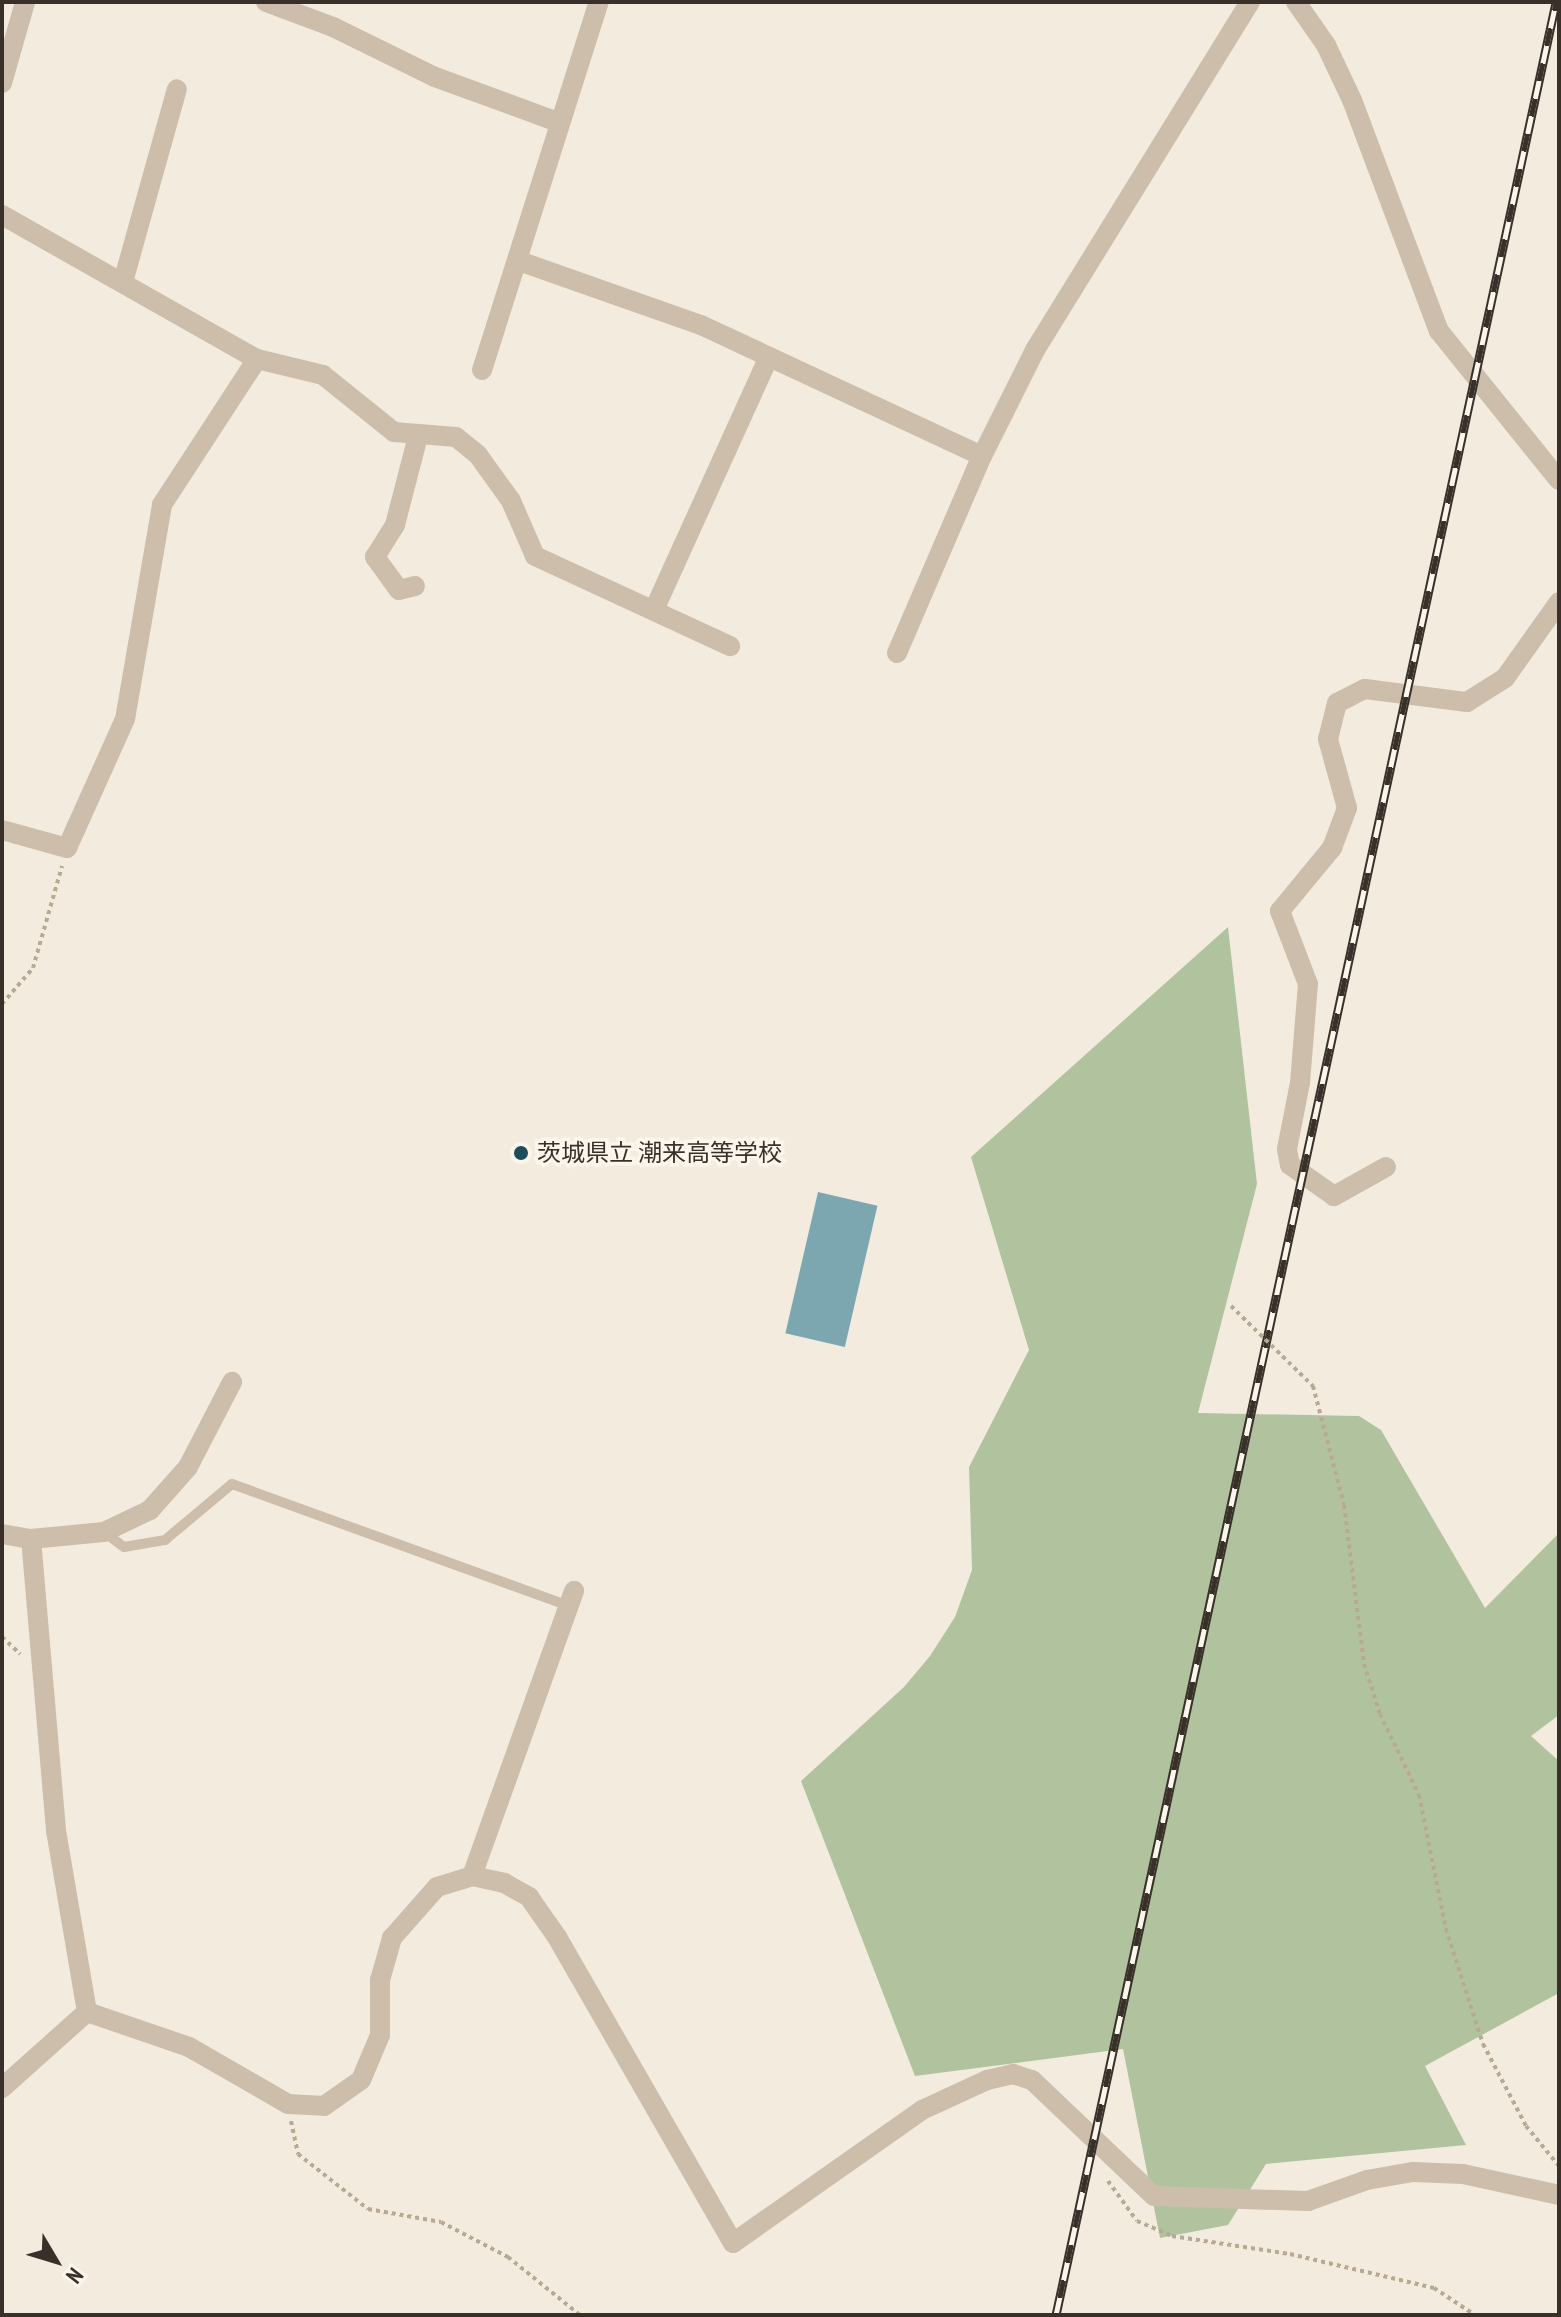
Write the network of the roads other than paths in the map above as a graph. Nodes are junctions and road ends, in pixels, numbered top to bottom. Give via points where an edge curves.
1 (25, 2) edge
2 (266, 2) edge
3 (599, 2) edge
4 (1250, 2) edge
5 (1296, 2) edge
6 (2, 83) edge
7 (177, 89) dead end
8 (558, 122) junction
9 (2, 215) edge
10 (519, 261) junction
11 (123, 282) junction
12 (769, 357) junction
13 (257, 359) junction
14 (482, 370) dead end
15 (418, 436) junction
16 (982, 456) junction
17 (1559, 480) edge
18 (415, 586) dead end
19 (1559, 602) edge
20 (654, 610) junction
21 (730, 646) dead end
22 (897, 653) dead end
23 (2, 830) edge
24 (1386, 1167) dead end
25 (232, 1382) dead end
26 (104, 1532) junction
27 (2, 1534) edge
28 (31, 1539) junction
29 (571, 1598) joint
30 (472, 1876) junction
31 (87, 2012) junction
32 (2, 2088) edge
33 (1559, 2195) edge

1 - 6 street
2 - 8 street via 435,77
3 - 8 street
4 - 16 street via 1035,350
5 - 17 street via 1326,45 1352,100 1439,331
7 - 11 street
8 - 10 street
9 - 11 street
10 - 12 street via 701,325
10 - 14 street
11 - 13 street
12 - 16 street
12 - 20 street
13 - 15 street via 323,375 394,432
13 - 23 street via 162,505 125,719 67,848
15 - 18 street via 395,525 375,557 399,590
15 - 20 street via 456,437 478,455 511,501 535,556
16 - 22 street
19 - 24 street via 1505,678 1467,702 1365,689 1337,703 1328,739 1347,808 1332,848 1280,911 1308,984 1300,1083 1287,1149 1290,1165 1334,1196
20 - 21 street
25 - 26 street via 188,1467 150,1510
26 - 28 street
26 - 29 lane via 124,1547 165,1540 232,1484
27 - 28 street
28 - 31 street via 56,1830
29 - 30 street
30 - 31 street via 437,1887 392,1938 380,1980 380,2035 361,2080 324,2106 288,2104 189,2047
30 - 33 street via 504,1883 529,1897 733,2243 922,2110 1013,2074 1032,2080 1154,2196 1308,2201 1413,2172 1463,2174
31 - 32 street

